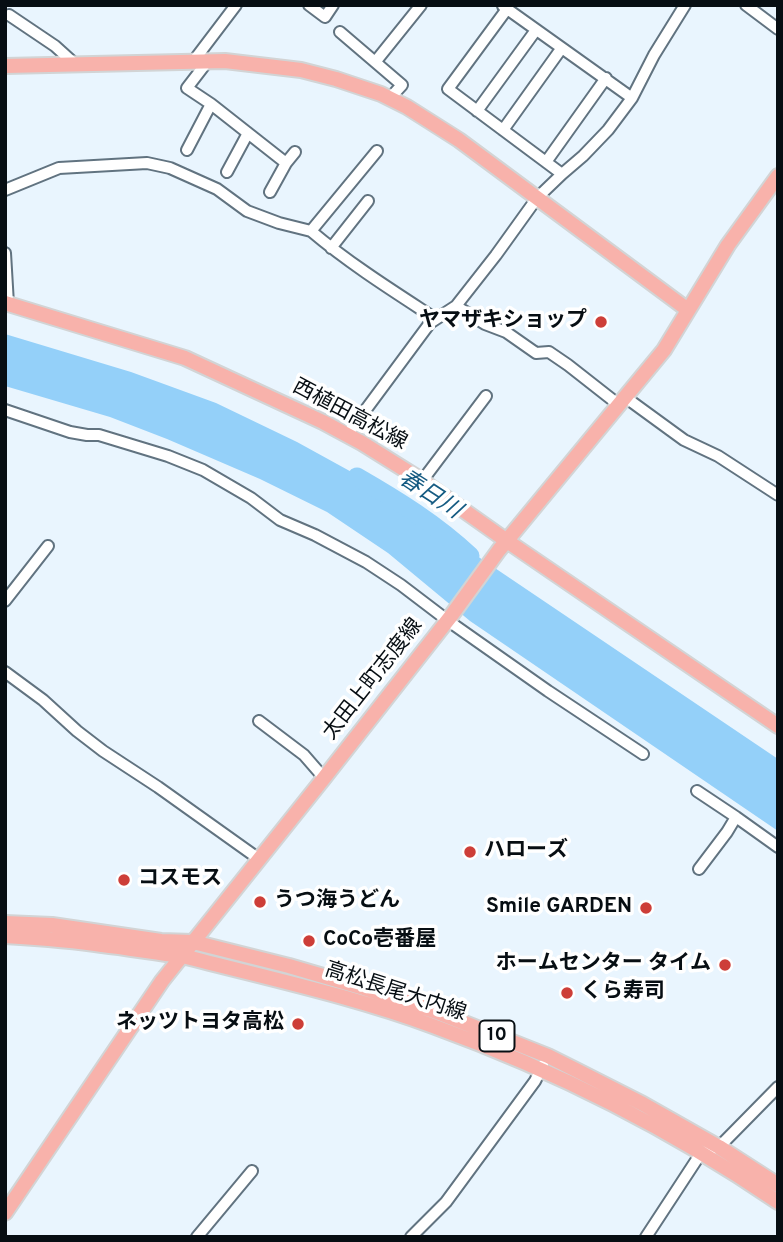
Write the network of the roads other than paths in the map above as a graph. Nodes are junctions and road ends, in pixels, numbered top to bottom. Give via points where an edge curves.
1 (17, 5) edge
2 (309, 5) edge
3 (333, 5) edge
4 (421, 5) edge
5 (685, 5) edge
6 (746, 5) edge
7 (233, 6) edge
8 (504, 7) edge
9 (7, 18) edge
10 (778, 29) edge
11 (536, 30) junction
12 (340, 32) dead end
13 (561, 49) junction
14 (376, 61) junction
15 (191, 62) junction
16 (207, 62) junction
17 (76, 65) junction
18 (5, 66) edge
19 (606, 79) junction
20 (390, 98) junction
21 (632, 98) junction
22 (211, 104) junction
23 (477, 111) junction
24 (503, 130) junction
25 (248, 133) junction
26 (187, 150) dead end
27 (377, 151) dead end
28 (295, 152) dead end
29 (546, 162) junction
30 (286, 163) junction
31 (227, 172) dead end
32 (562, 174) junction
33 (778, 176) edge
34 (5, 190) edge
35 (270, 192) dead end
36 (537, 198) junction
37 (368, 201) dead end
38 (311, 231) junction
39 (331, 248) junction
40 (5, 253) edge
41 (6, 303) edge
42 (456, 306) junction
43 (688, 310) junction
44 (436, 319) junction
45 (486, 396) dead end
46 (622, 401) junction
47 (5, 410) edge
48 (347, 435) junction
49 (422, 481) junction
50 (778, 495) edge
51 (48, 546) dead end
52 (503, 546) junction
53 (5, 601) edge
54 (449, 618) junction
55 (5, 672) edge
56 (259, 721) dead end
57 (778, 726) edge
58 (643, 754) dead end
59 (324, 778) junction
60 (697, 792) dead end
61 (736, 817) junction
62 (778, 847) edge
63 (259, 859) junction
64 (699, 869) dead end
65 (5, 923) edge
66 (5, 936) edge
67 (193, 942) junction
68 (183, 956) junction
69 (544, 1063) junction
70 (778, 1087) edge
71 (719, 1147) junction
72 (701, 1153) junction
73 (252, 1171) dead end
74 (778, 1185) edge
75 (778, 1202) edge
76 (5, 1213) edge
77 (197, 1237) edge
78 (411, 1237) edge
79 (646, 1237) edge

1 - 9 street
2 - 3 street via 325,17
4 - 14 street
5 - 21 street
6 - 10 street
7 - 15 street
8 - 11 street
8 - 23 street via 448,89
9 - 17 street via 55,46
11 - 13 street
11 - 23 street
12 - 14 street
13 - 19 street
13 - 24 street
14 - 20 street via 402,85
15 - 16 main road
15 - 17 main road
16 - 20 main road via 301,70
16 - 22 street via 187,88
17 - 18 main road
19 - 21 street
19 - 29 street
20 - 36 main road via 435,123
21 - 32 street via 608,130
22 - 25 street
22 - 26 street
23 - 24 street
24 - 29 street
25 - 30 street
25 - 31 street
27 - 38 street
28 - 30 street
29 - 32 street
30 - 35 street
32 - 36 street
33 - 43 main road, 太田上町志度線
34 - 38 street via 59,168 147,163 217,189 247,211
36 - 42 street
36 - 43 main road
37 - 39 street
38 - 39 street
39 - 44 street
40 - 41 street
41 - 48 main road, 西植田高松線 via 185,358
42 - 44 street
42 - 46 street via 536,353 549,352
43 - 46 main road, 太田上町志度線 via 664,350
44 - 48 street
45 - 49 street
46 - 50 street
46 - 52 main road, 太田上町志度線
47 - 54 street via 204,470 280,520 366,562
48 - 49 main road, 西植田高松線
49 - 52 main road, 西植田高松線
51 - 53 street
52 - 54 main road, 太田上町志度線
52 - 57 main road, 西植田高松線
54 - 58 street
54 - 59 main road, 太田上町志度線
55 - 63 street via 103,751
56 - 59 street via 304,755
59 - 63 main road, 太田上町志度線
60 - 61 street
61 - 62 street
61 - 64 street
63 - 67 main road, 太田上町志度線
65 - 67 main road, 高松長尾大内線 / 10
66 - 68 main road, 高松長尾大内線 / 10
67 - 68 main road, 太田上町志度線
67 - 69 main road, 高松長尾大内線 / 10 via 289,966 437,1013
68 - 69 main road, 高松長尾大内線 / 10 via 359,1001
68 - 76 main road, 太田上町志度線
69 - 71 main road, 高松長尾大内線 / 10 via 643,1104
69 - 72 main road, 高松長尾大内線 / 10
69 - 78 street via 446,1202
70 - 71 street
71 - 72 street
71 - 74 main road, 高松長尾大内線 / 10
72 - 75 main road, 高松長尾大内線 / 10
72 - 79 street
73 - 77 street

